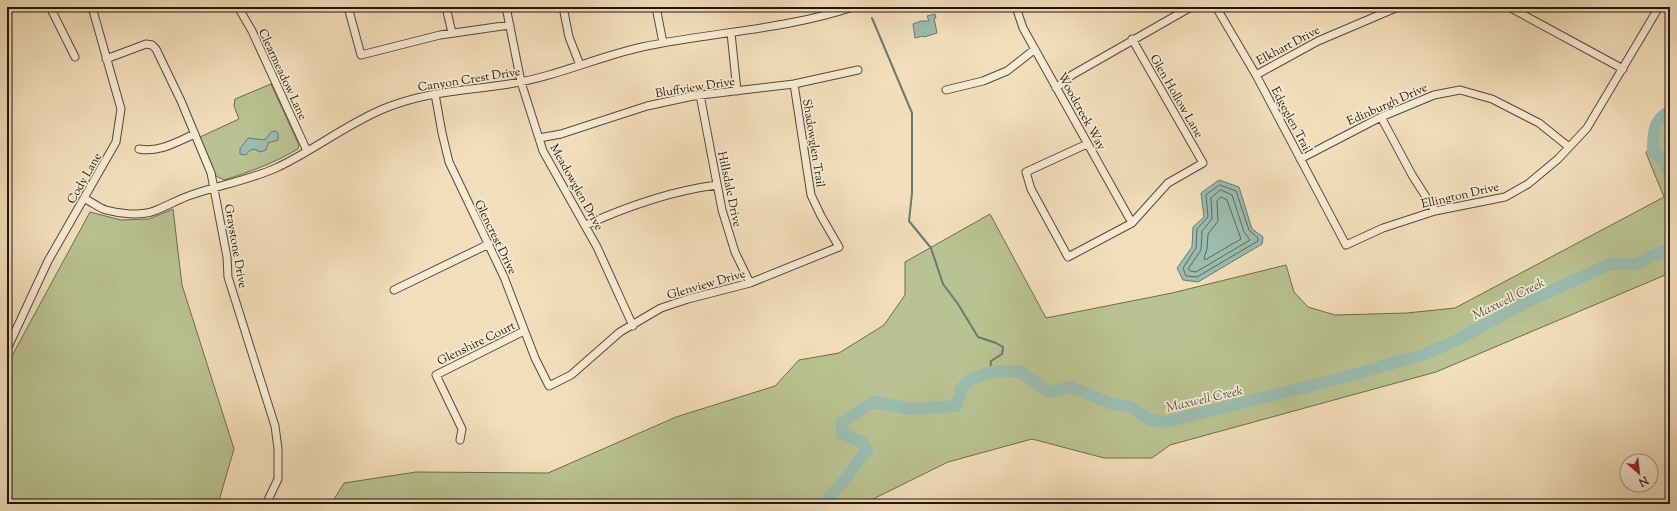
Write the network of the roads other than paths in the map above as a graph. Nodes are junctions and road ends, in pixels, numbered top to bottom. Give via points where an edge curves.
1 (50, 7) edge
2 (92, 7) edge
3 (238, 7) edge
4 (348, 7) edge
5 (446, 7) edge
6 (506, 7) edge
7 (563, 7) edge
8 (656, 7) edge
9 (853, 7) edge
10 (1016, 7) edge
11 (1191, 7) edge
12 (1216, 7) edge
13 (1398, 7) edge
14 (1509, 7) edge
15 (1659, 7) edge
16 (510, 25) junction
17 (452, 33) junction
18 (731, 33) junction
19 (1132, 39) junction
20 (663, 43) junction
21 (1035, 49) junction
22 (75, 57) dead end
23 (106, 59) junction
24 (580, 65) junction
25 (1623, 69) junction
26 (858, 70) dead end
27 (1256, 75) junction
28 (521, 82) junction
29 (794, 84) junction
30 (1056, 88) junction
31 (946, 90) dead end
32 (737, 91) junction
33 (435, 94) junction
34 (700, 95) junction
35 (1381, 117) junction
36 (195, 134) junction
37 (538, 138) junction
38 (1087, 144) junction
39 (1569, 147) junction
40 (139, 149) dead end
41 (307, 151) junction
42 (1300, 159) junction
43 (717, 185) junction
44 (214, 188) junction
45 (85, 199) junction
46 (1435, 211) junction
47 (1132, 223) junction
48 (586, 225) junction
49 (489, 244) junction
50 (1346, 245) joint
51 (839, 247) joint
52 (750, 283) junction
53 (394, 290) dead end
54 (633, 326) junction
55 (524, 331) junction
56 (7, 349) edge
57 (549, 386) joint
58 (460, 440) dead end
59 (266, 504) edge

1 - 22 street
2 - 23 street, Cody Lane
3 - 41 street, Clearmeadow Lane via 252,31
4 - 17 street via 361,55 389,46
5 - 17 street
6 - 16 street, Meadowglen Drive
7 - 24 street via 569,37
8 - 20 street
9 - 18 street, Canyon Crest Drive via 791,24
10 - 21 street, Woodcreek Way via 1023,28
11 - 19 street
12 - 27 street, Edgeglen Trail
13 - 27 street, Elkhart Drive via 1318,41
14 - 25 street
15 - 25 street, Ellington Drive
16 - 17 street
16 - 28 street, Meadowglen Drive
18 - 20 street, Canyon Crest Drive
18 - 32 street
19 - 30 street via 1072,75
19 - 47 street, Glen Hollow Lane via 1203,163 1168,183
20 - 24 street, Canyon Crest Drive
21 - 30 street, Woodcreek Way
21 - 31 street via 1007,71 983,81
23 - 36 street, Graystone Drive via 146,44 152,45
23 - 45 street, Cody Lane via 121,109 119,125 116,142
24 - 28 street, Canyon Crest Drive
25 - 39 street, Ellington Drive via 1587,128
26 - 29 street, Bluffview Drive
27 - 42 street, Edgeglen Trail
28 - 33 street, Canyon Crest Drive
28 - 37 street, Meadowglen Drive
29 - 32 street, Bluffview Drive
29 - 51 street, Shadowglen Trail via 811,195 820,216
30 - 38 street, Woodcreek Way
32 - 34 street, Bluffview Drive
33 - 41 street, Canyon Crest Drive via 424,95 382,110
33 - 49 street, Glencrest Drive via 449,162
34 - 37 street, Bluffview Drive via 647,106 561,134
34 - 43 street, Hillsdale Drive
35 - 39 street, Edinburgh Drive via 1434,95 1460,90 1492,99 1539,123
35 - 42 street, Edinburgh Drive
35 - 46 street via 1412,175
36 - 40 street via 158,150
36 - 44 street, Graystone Drive
37 - 48 street, Meadowglen Drive
38 - 47 street, Woodcreek Way
38 - 47 street via 1026,172 1031,189 1068,257
39 - 46 street, Ellington Drive via 1528,184 1505,196
41 - 44 street, Canyon Crest Drive via 277,168
42 - 50 street, Edgeglen Trail
43 - 48 street via 657,197 625,207
43 - 52 street, Hillsdale Drive via 727,231
44 - 45 street, Canyon Crest Drive via 190,195 152,212 135,214 105,210
44 - 59 street, Graystone Drive via 227,257 228,277 275,426 278,479
45 - 56 street, Cody Lane via 48,261
46 - 50 street, Ellington Drive via 1383,228
48 - 54 street, Meadowglen Drive
49 - 53 street
49 - 55 street, Glencrest Drive
51 - 52 street, Glenview Drive
52 - 54 street, Glenview Drive via 661,308
54 - 57 street, Glenview Drive via 620,332 571,375
55 - 57 street, Glencrest Drive
55 - 58 street, Glenshire Court via 436,375 462,429

